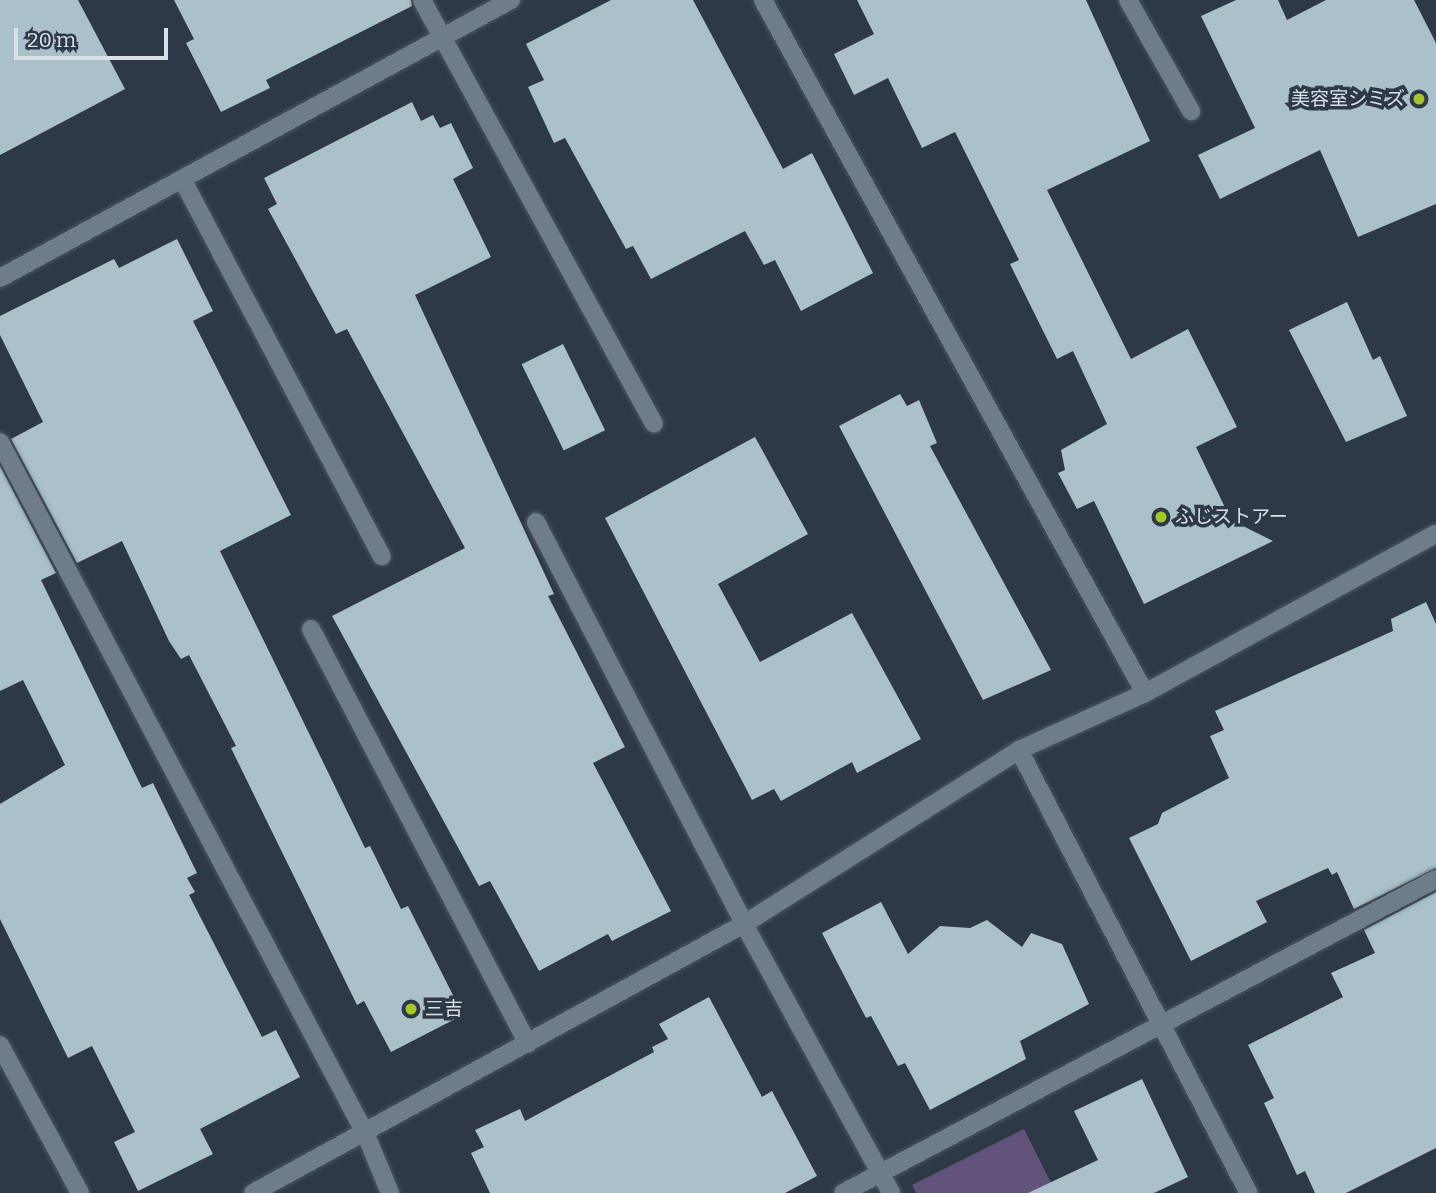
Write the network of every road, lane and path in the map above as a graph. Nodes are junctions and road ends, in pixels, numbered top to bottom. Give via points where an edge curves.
1 (422, 0) edge
2 (511, 0) edge
3 (763, 0) edge
4 (1128, 0) edge
5 (443, 37) junction
6 (1191, 111) dead end
7 (182, 179) junction
8 (0, 278) edge
9 (654, 424) dead end
10 (0, 442) edge
11 (536, 522) dead end
12 (1436, 534) edge
13 (382, 556) dead end
14 (311, 629) dead end
15 (1145, 693) junction
16 (1019, 750) junction
17 (1436, 879) edge
18 (744, 924) junction
19 (1158, 1027) junction
20 (528, 1044) junction
21 (0, 1045) edge
22 (366, 1135) junction
23 (881, 1173) junction
24 (79, 1193) edge
25 (253, 1193) edge
26 (390, 1193) edge
27 (843, 1193) edge
28 (891, 1193) edge
29 (1249, 1193) edge

1 - 5 street
2 - 5 street
3 - 15 street
4 - 6 street
5 - 7 street
5 - 9 street
7 - 8 street
7 - 13 street
10 - 22 street
11 - 18 street
12 - 15 street
14 - 20 street
15 - 16 street
16 - 18 street
16 - 19 street
17 - 19 street
18 - 20 street
18 - 23 street
19 - 23 street
19 - 29 street
20 - 22 street
21 - 24 street
22 - 25 street
22 - 26 street
23 - 27 street
23 - 28 street

